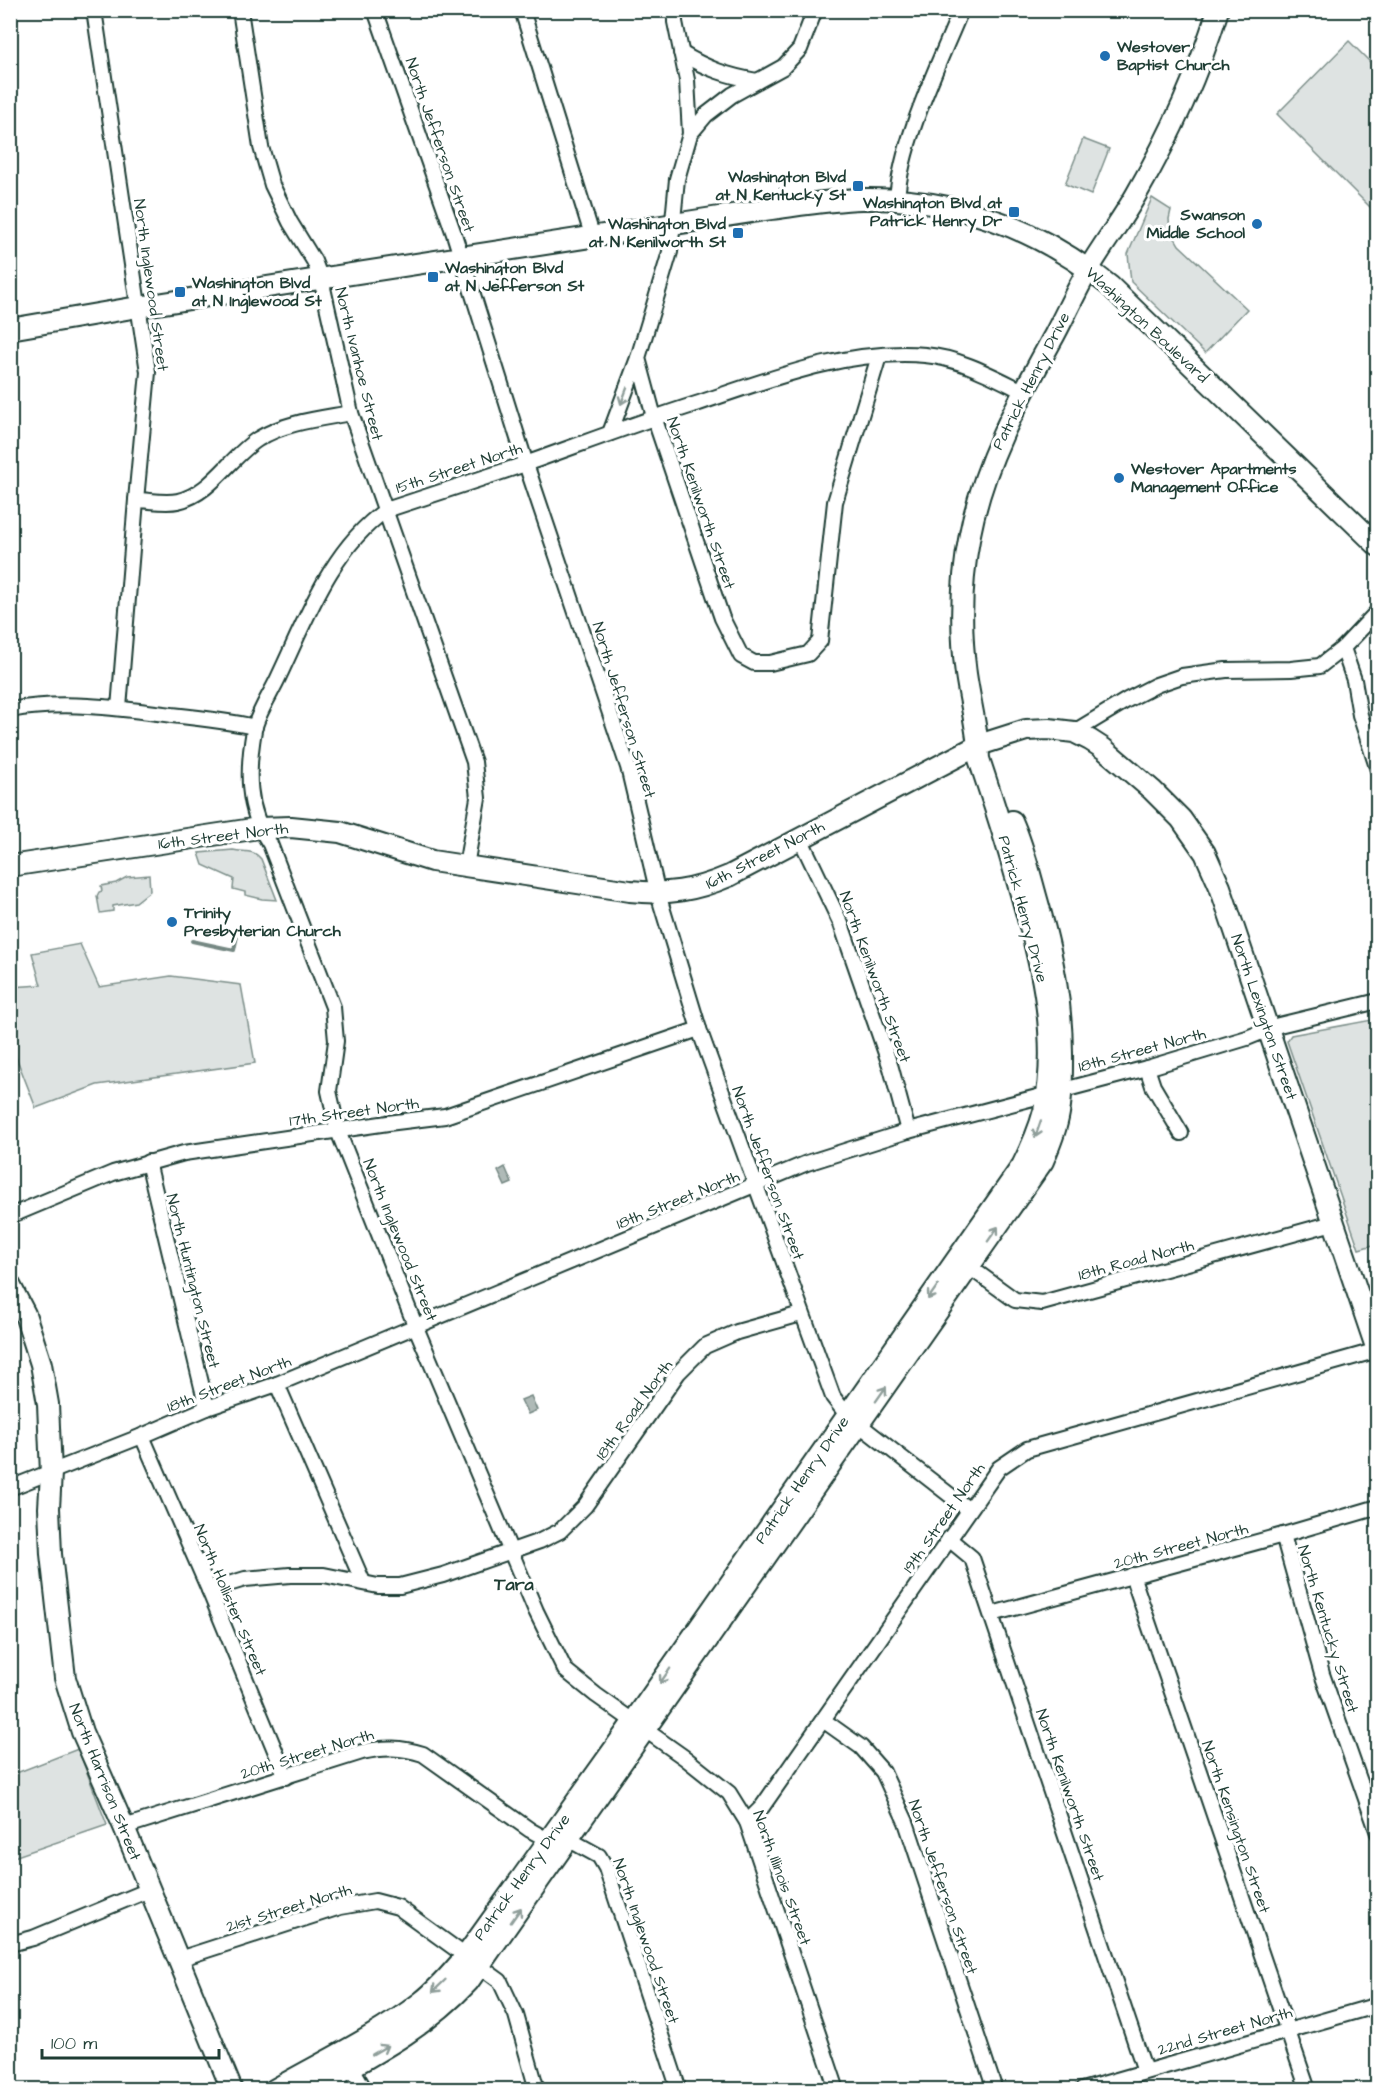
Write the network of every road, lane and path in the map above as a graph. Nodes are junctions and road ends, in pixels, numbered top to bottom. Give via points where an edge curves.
1 (94, 10) edge
2 (240, 10) edge
3 (375, 10) edge
4 (522, 10) edge
5 (675, 10) edge
6 (816, 10) edge
7 (961, 10) edge
8 (1207, 10) edge
9 (1218, 10) edge
10 (681, 53) junction
11 (757, 81) junction
12 (690, 134) junction
13 (897, 199) junction
14 (672, 226) junction
15 (593, 238) junction
16 (461, 257) junction
17 (1089, 269) junction
18 (321, 279) junction
19 (138, 307) junction
20 (10, 329) edge
21 (879, 356) junction
22 (638, 358) junction
23 (1023, 391) junction
24 (351, 413) junction
25 (654, 417) junction
26 (610, 433) junction
27 (526, 464) junction
28 (136, 500) junction
29 (386, 510) junction
30 (1377, 546) edge
31 (1377, 611) edge
32 (1343, 648) junction
33 (119, 708) junction
34 (10, 710) edge
35 (255, 728) junction
36 (1074, 732) junction
37 (979, 745) junction
38 (1377, 770) edge
39 (259, 828) junction
40 (800, 838) junction
41 (10, 866) edge
42 (466, 866) junction
43 (658, 894) junction
44 (1377, 1001) edge
45 (699, 1029) junction
46 (1268, 1029) junction
47 (1147, 1068) junction
48 (1054, 1091) junction
49 (338, 1131) junction
50 (908, 1131) junction
51 (1181, 1133) dead end
52 (148, 1162) junction
53 (756, 1185) junction
54 (10, 1216) edge
55 (1333, 1223) junction
56 (963, 1262) junction
57 (10, 1285) edge
58 (801, 1314) junction
59 (415, 1325) junction
60 (1377, 1351) edge
61 (277, 1384) junction
62 (207, 1408) junction
63 (853, 1420) junction
64 (142, 1436) junction
65 (51, 1473) junction
66 (10, 1488) edge
67 (1377, 1507) edge
68 (969, 1510) junction
69 (1283, 1535) junction
70 (949, 1539) junction
71 (512, 1552) junction
72 (1132, 1575) junction
73 (363, 1582) junction
74 (209, 1590) junction
75 (992, 1614) junction
76 (823, 1720) junction
77 (639, 1725) junction
78 (286, 1777) junction
79 (747, 1822) junction
80 (124, 1827) junction
81 (1377, 1833) edge
82 (568, 1839) junction
83 (548, 1840) junction
84 (149, 1890) junction
85 (10, 1944) edge
86 (179, 1959) junction
87 (472, 1962) junction
88 (1377, 2005) edge
89 (1288, 2030) junction
90 (347, 2059) junction
91 (1145, 2071) junction
92 (232, 2090) edge
93 (274, 2090) edge
94 (310, 2090) edge
95 (364, 2090) edge
96 (537, 2090) edge
97 (679, 2090) edge
98 (837, 2090) edge
99 (995, 2090) edge
100 (1082, 2090) edge
101 (1308, 2090) edge

1 - 19 street, North Inglewood Street
2 - 18 street, North Ivanhoe Street via 261,147 272,185
3 - 16 street, North Jefferson Street
4 - 15 street
5 - 10 street
6 - 11 street via 800,49 783,67
7 - 13 street via 921,109 900,173
8 - 17 street, Patrick Henry Drive via 1183,73
9 - 17 street, Patrick Henry Drive via 1194,78 1158,154
10 - 11 street via 702,66
10 - 12 street
11 - 12 street via 706,115
12 - 14 street via 677,179
13 - 14 street, Washington Boulevard via 832,201
13 - 17 street, Washington Boulevard via 967,210 1001,221 1050,244
14 - 15 street, Washington Boulevard
14 - 22 street via 670,252
15 - 16 street, Washington Boulevard
16 - 18 street, Washington Boulevard
16 - 27 street, North Jefferson Street
17 - 23 street, Patrick Henry Drive
17 - 30 street, Washington Boulevard
18 - 19 street, Washington Boulevard
18 - 24 street, North Ivanhoe Street
19 - 20 street, Washington Boulevard
19 - 28 street, North Inglewood Street via 148,372
21 - 23 street, 15th Street North via 924,355 950,360
21 - 25 street, 15th Street North via 802,369
21 - 25 street, North Kenilworth Street via 835,502 820,641 808,654 770,663 754,663 741,656 722,618
22 - 25 street, North Kenilworth Street
22 -> 26 street
23 - 37 street, Patrick Henry Drive via 988,467 970,532 965,568 963,653
24 - 28 street via 280,427 247,448 204,489 177,501
24 - 29 street, North Ivanhoe Street
25 - 26 street, 15th Street North
26 - 27 street, 15th Street North
27 - 29 street, 15th Street North
27 - 43 street, North Jefferson Street via 628,767
28 - 33 street, North Inglewood Street
29 - 35 street, 15th Street North via 371,520 335,564
29 - 42 street, North Ivanhoe Street via 474,762 478,798
31 - 32 street
32 - 36 street via 1320,666 1182,676 1146,690
32 - 38 street
33 - 34 street via 40,706
33 - 35 street
35 - 39 street, North Inglewood Street via 250,790
36 - 37 street, 16th Street North via 1026,729
36 - 46 street, North Lexington Street via 1104,749 1152,790 1181,819 1205,853
37 - 40 street, 16th Street North
37 - 48 street, Patrick Henry Drive via 979,759 1039,961
39 - 41 street, 16th Street North
39 - 42 street, 16th Street North via 307,827 340,832 432,861
39 - 49 street, North Inglewood Street via 273,851 333,1007 336,1041 329,1091
40 - 43 street, 16th Street North via 711,884
40 - 50 street, North Kenilworth Street via 841,924 891,1068
42 - 43 street, 16th Street North
43 - 45 street, North Jefferson Street
44 - 46 street, 18th Street North
45 - 49 street, 17th Street North via 445,1116
45 - 53 street, North Jefferson Street
46 - 47 street, 18th Street North
46 - 55 street, North Lexington Street
47 - 48 street, 18th Street North
47 - 51 street via 1153,1086
48 - 50 street, 18th Street North
48 - 56 street, Patrick Henry Drive via 1022,1166
49 - 52 street, 17th Street North via 184,1153
49 - 59 street, North Inglewood Street
50 - 53 street, 18th Street North via 807,1163
52 - 54 street, 17th Street North
52 - 62 street, North Huntington Street
53 - 58 street, North Jefferson Street
53 - 59 street, 18th Street North
55 - 56 street, 18th Road North via 1042,1303 1014,1300
55 - 60 street, North Lexington Street
56 - 63 street, Patrick Henry Drive
57 - 65 street, North Harrison Street via 25,1314 41,1364 48,1404
58 - 63 street, North Jefferson Street via 832,1397
58 - 71 street, 18th Road North via 737,1332 705,1346 678,1373 585,1506 560,1531
59 - 61 street, 18th Street North
59 - 71 street, North Inglewood Street
60 - 68 street, 19th Street North via 1027,1449 999,1468
61 - 62 street, 18th Street North
61 - 73 street
62 - 64 street, 18th Street North
63 - 68 street
63 - 77 street, Patrick Henry Drive
64 - 65 street, 18th Street North
64 - 74 street, North Hollister Street
65 - 66 street, 18th Street North
65 - 80 street, North Harrison Street via 51,1554 65,1678 82,1732
67 - 69 street, 20th Street North
68 - 70 street, 19th Street North
69 - 72 street, 20th Street North
69 - 81 street, North Kentucky Street via 1322,1674
70 - 75 street, North Kenilworth Street via 972,1558
70 - 76 street, 19th Street North
71 - 73 street via 400,1586
71 - 77 street, North Inglewood Street via 565,1670
72 - 75 street, 20th Street North
72 - 89 street, North Kensington Street
73 - 74 street via 324,1575 290,1575 245,1579
74 - 78 street, North Hollister Street
75 - 91 street, North Kenilworth Street
76 - 79 street, 19th Street North via 762,1807
76 - 99 street, North Jefferson Street via 861,1747 883,1772 906,1822
77 - 79 street, North Illinois Street via 729,1793
77 - 82 street, Patrick Henry Drive
77 - 83 street, Patrick Henry Drive
78 - 80 street, 20th Street North
78 - 83 street, 20th Street North via 362,1752 405,1748 423,1754
79 - 98 street, North Illinois Street
80 - 84 street, North Harrison Street
82 - 83 street
87 -> 82 street, Patrick Henry Drive
82 - 97 street, North Inglewood Street via 599,1856 606,1868
83 - 87 street, Patrick Henry Drive
84 - 85 street
84 - 86 street, North Harrison Street
86 - 87 street, 21st Street North via 340,1907 375,1901 398,1907
86 - 92 street, North Harrison Street
87 - 90 street, Patrick Henry Drive
87 - 96 street via 500,1982 516,2014
88 - 89 street, 22nd Street North
89 - 91 street, 22nd Street North
89 - 101 street, North Kensington Street
90 - 93 street, Patrick Henry Drive
90 - 94 street, Patrick Henry Drive
90 - 95 street
91 - 100 street, 22nd Street North

